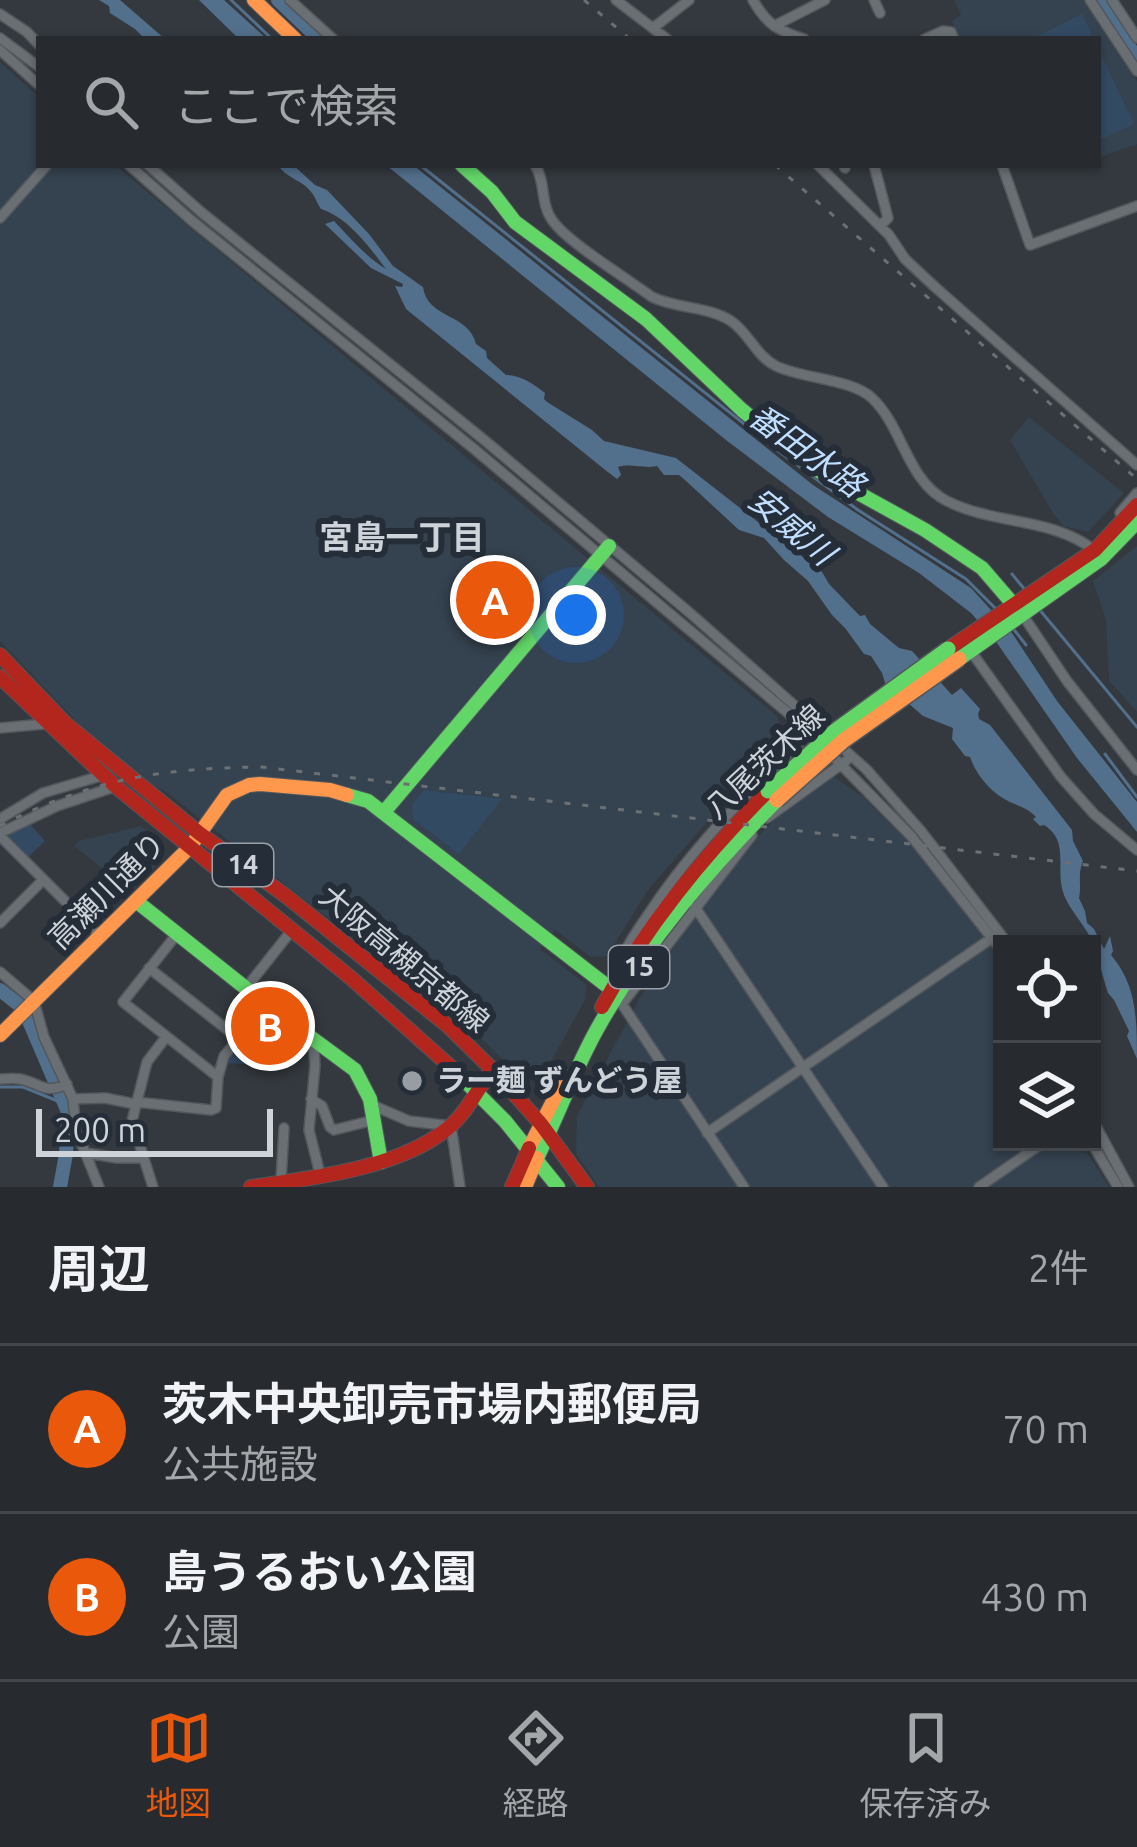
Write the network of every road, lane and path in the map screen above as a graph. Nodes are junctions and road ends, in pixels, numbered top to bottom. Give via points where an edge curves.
1 (254, 0) edge
2 (290, 0) edge
3 (616, 0) edge
4 (689, 0) edge
5 (770, 0) edge
6 (825, 0) edge
7 (874, 0) edge
8 (1090, 0) edge
9 (1112, 0) edge
10 (755, 3) edge
11 (880, 13) dead end
12 (0, 14) edge
13 (774, 26) junction
14 (652, 28) junction
15 (293, 36) edge
16 (330, 36) edge
17 (663, 36) edge
18 (791, 36) edge
19 (0, 38) edge
20 (1137, 38) edge
21 (36, 42) edge
22 (0, 50) edge
23 (36, 65) edge
24 (1137, 71) edge
25 (36, 82) edge
26 (44, 168) edge
27 (132, 168) edge
28 (151, 168) edge
29 (465, 168) edge
30 (537, 168) edge
31 (821, 168) edge
32 (875, 168) edge
33 (1003, 168) edge
34 (1137, 206) edge
35 (0, 218) edge
36 (880, 226) junction
37 (1137, 465) edge
38 (1137, 493) edge
39 (1137, 505) edge
40 (1137, 522) edge
41 (1110, 535) junction
42 (604, 551) junction
43 (1098, 554) junction
44 (1018, 609) junction
45 (966, 647) junction
46 (0, 655) edge
47 (0, 677) edge
48 (44, 724) junction
49 (0, 728) edge
50 (809, 733) junction
51 (845, 761) junction
52 (1137, 770) edge
53 (112, 781) junction
54 (773, 795) junction
55 (384, 812) junction
56 (0, 819) edge
57 (0, 834) edge
58 (194, 840) junction
59 (1137, 850) edge
60 (43, 880) junction
61 (136, 901) junction
62 (695, 907) junction
63 (0, 923) edge
64 (292, 930) junction
65 (177, 934) junction
66 (995, 935) edge
67 (100, 937) junction
68 (993, 938) edge
69 (648, 952) junction
70 (149, 968) junction
71 (0, 972) edge
72 (634, 986) junction
73 (246, 988) junction
74 (611, 988) junction
75 (34, 1001) junction
76 (622, 1004) junction
77 (266, 1005) junction
78 (600, 1025) junction
79 (0, 1035) edge
80 (166, 1037) junction
81 (314, 1038) junction
82 (239, 1039) junction
83 (801, 1068) junction
84 (492, 1069) junction
85 (218, 1077) junction
86 (0, 1079) edge
87 (62, 1087) junction
88 (476, 1088) junction
89 (73, 1099) junction
90 (311, 1099) junction
91 (135, 1103) junction
92 (373, 1112) junction
93 (451, 1126) junction
94 (284, 1128) dead end
95 (545, 1129) junction
96 (707, 1132) junction
97 (1101, 1136) edge
98 (1031, 1151) edge
99 (1096, 1151) edge
100 (533, 1153) junction
101 (86, 1154) junction
102 (144, 1158) junction
103 (380, 1162) junction
104 (321, 1178) edge
105 (281, 1181) junction
106 (99, 1187) edge
107 (153, 1187) edge
108 (251, 1187) edge
109 (460, 1187) edge
110 (512, 1187) edge
111 (525, 1187) edge
112 (558, 1187) edge
113 (586, 1187) edge
114 (743, 1187) edge
115 (883, 1187) edge
116 (979, 1187) edge
117 (1118, 1187) edge
118 (1129, 1187) edge

1 - 15 main road
2 - 16 street
3 - 14 street
4 - 14 street
5 - 10 street
6 - 13 street
7 - 11 street
8 - 24 street
9 - 20 street
10 - 13 street
12 - 21 street
13 - 18 street
14 - 17 street
19 - 23 street
22 - 25 street
26 - 35 street
27 - 42 street
28 - 42 street via 483,439
29 - 44 main road via 515,223 646,319 813,468 982,568
30 - 43 street via 548,214 563,232 652,297 726,318 773,365 863,391 944,500 1080,538
31 - 36 street
32 - 36 street via 888,209
33 - 34 street via 1030,244
36 - 37 street via 935,287
38 - 41 street
39 - 41 main road, 八尾茨木線 / 15
40 - 43 main road, 八尾茨木線 / 15
41 - 43 main road, 八尾茨木線 / 15
42 - 50 street
42 - 51 street via 706,628
42 - 55 main road
43 - 44 main road, 八尾茨木線 / 15
44 - 45 main road, 八尾茨木線 / 15
44 - 52 street
45 - 54 main road, 八尾茨木線 / 15, bridge
45 - 59 street via 1061,777
46 - 58 main road, 大阪高槻京都線 / 14
47 - 48 main road, 大阪高槻京都線 / 14
48 - 49 street
48 - 53 main road, 大阪高槻京都線 / 14
50 - 51 street
50 - 74 street via 677,871 625,950
51 - 62 street via 764,820
51 - 66 street via 866,769 921,831
53 - 56 street via 43,793
53 - 57 street
53 - 58 main road, 大阪高槻京都線 / 14
54 - 69 main road, 八尾茨木線 / 15
54 - 74 main road, 八尾茨木線 / 15 via 730,829
55 - 58 main road, 高瀬川通り via 350,794 249,785 227,796
55 - 74 main road, 高瀬川通り
57 - 60 street
58 - 61 main road, 高瀬川通り
58 - 64 main road, 大阪高槻京都線 / 14
58 - 84 main road, 大阪高槻京都線 / 14 via 286,896
60 - 63 street
60 - 67 street
61 - 65 main road
61 - 67 main road, 高瀬川通り
62 - 72 street
62 - 83 street
64 - 73 street
64 - 88 main road, 大阪高槻京都線 / 14
65 - 70 street
65 - 73 main road
67 - 75 main road, 高瀬川通り
68 - 83 street
69 - 72 main road
69 - 78 main road, 八尾茨木線 / 15
70 - 80 street via 123,1002
70 - 82 street
71 - 75 street
72 - 76 street
73 - 77 main road
74 - 95 main road, 八尾茨木線 / 15
75 - 79 main road, 高瀬川通り
75 - 87 street
76 - 78 main road
76 - 96 street
77 - 81 main road
77 - 82 street
78 - 95 main road, 八尾茨木線 / 15
80 - 85 street
80 - 91 street via 146,1061
81 - 90 street
81 - 92 main road via 355,1070
82 - 85 street
83 - 96 street
83 - 115 street
84 - 88 main road
84 - 95 main road, 大阪高槻京都線 / 14
85 - 91 street via 211,1110
86 - 87 street
87 - 89 street
88 - 93 main road
88 - 100 main road, 大阪高槻京都線 / 14
89 - 91 street
89 - 101 street
90 - 92 street via 334,1130
90 - 104 street
91 - 102 street
92 - 93 street
92 - 103 main road
93 - 103 main road
93 - 109 street
94 - 105 street
95 - 100 main road, 八尾茨木線 / 15
95 - 113 main road, 大阪高槻京都線 / 14
96 - 114 street
97 - 118 street
98 - 116 street
99 - 117 street
100 - 110 main road
100 - 111 main road
100 - 112 main road, 大阪高槻京都線 / 14
101 - 102 street
101 - 106 street
102 - 107 street
103 - 104 main road
104 - 105 main road
105 - 108 main road

